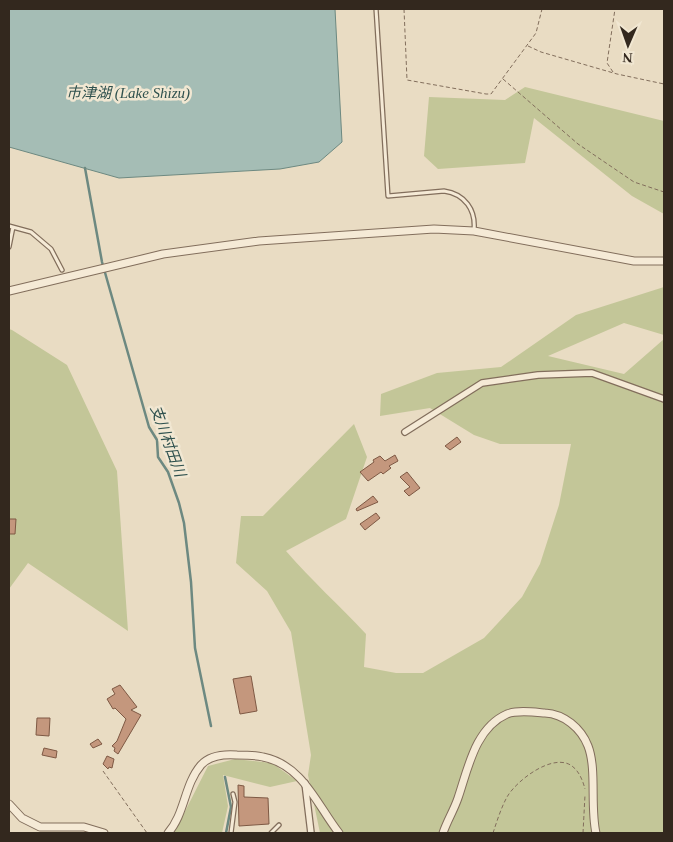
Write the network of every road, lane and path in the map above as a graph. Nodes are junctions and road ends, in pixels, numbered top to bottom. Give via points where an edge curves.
1 (376, 9) edge
2 (404, 9) edge
3 (542, 9) edge
4 (615, 9) edge
5 (527, 46) junction
6 (613, 72) junction
7 (503, 78) junction
8 (664, 84) edge
9 (664, 192) edge
10 (9, 226) edge
11 (13, 227) junction
12 (474, 231) junction
13 (9, 247) edge
14 (664, 261) edge
15 (62, 270) dead end
16 (9, 291) edge
17 (664, 399) edge
18 (405, 432) dead end
19 (103, 771) dead end
20 (305, 782) junction
21 (233, 794) dead end
22 (9, 804) edge
23 (279, 824) dead end
24 (104, 833) edge
25 (147, 833) edge
26 (168, 833) edge
27 (231, 833) edge
28 (272, 833) edge
29 (311, 833) edge
30 (339, 833) edge
31 (443, 833) edge
32 (493, 833) edge
33 (583, 833) edge
34 (596, 833) edge

1 - 12 lane via 388,196 453,192 469,205 475,218
2 - 7 path via 407,80 491,94
3 - 5 path via 536,33
4 - 6 path via 607,63
5 - 6 path
5 - 7 path
6 - 8 path
7 - 9 path via 578,144 634,182
10 - 11 lane
11 - 13 lane
11 - 15 lane via 31,232 51,249
12 - 14 street via 634,261
12 - 16 street via 409,230 259,241 132,260
17 - 18 street via 592,373 538,375 482,383
19 - 25 path
20 - 26 street via 273,759 218,755 201,765 175,825
20 - 29 street
20 - 30 street
21 - 27 lane
22 - 24 street via 22,818 40,827 84,827
23 - 28 lane
31 - 34 street via 473,754 487,729 507,714 528,712 551,713 564,718 584,737 592,762
32 - 33 path via 508,796 520,781 535,770 563,762 571,764 585,786

